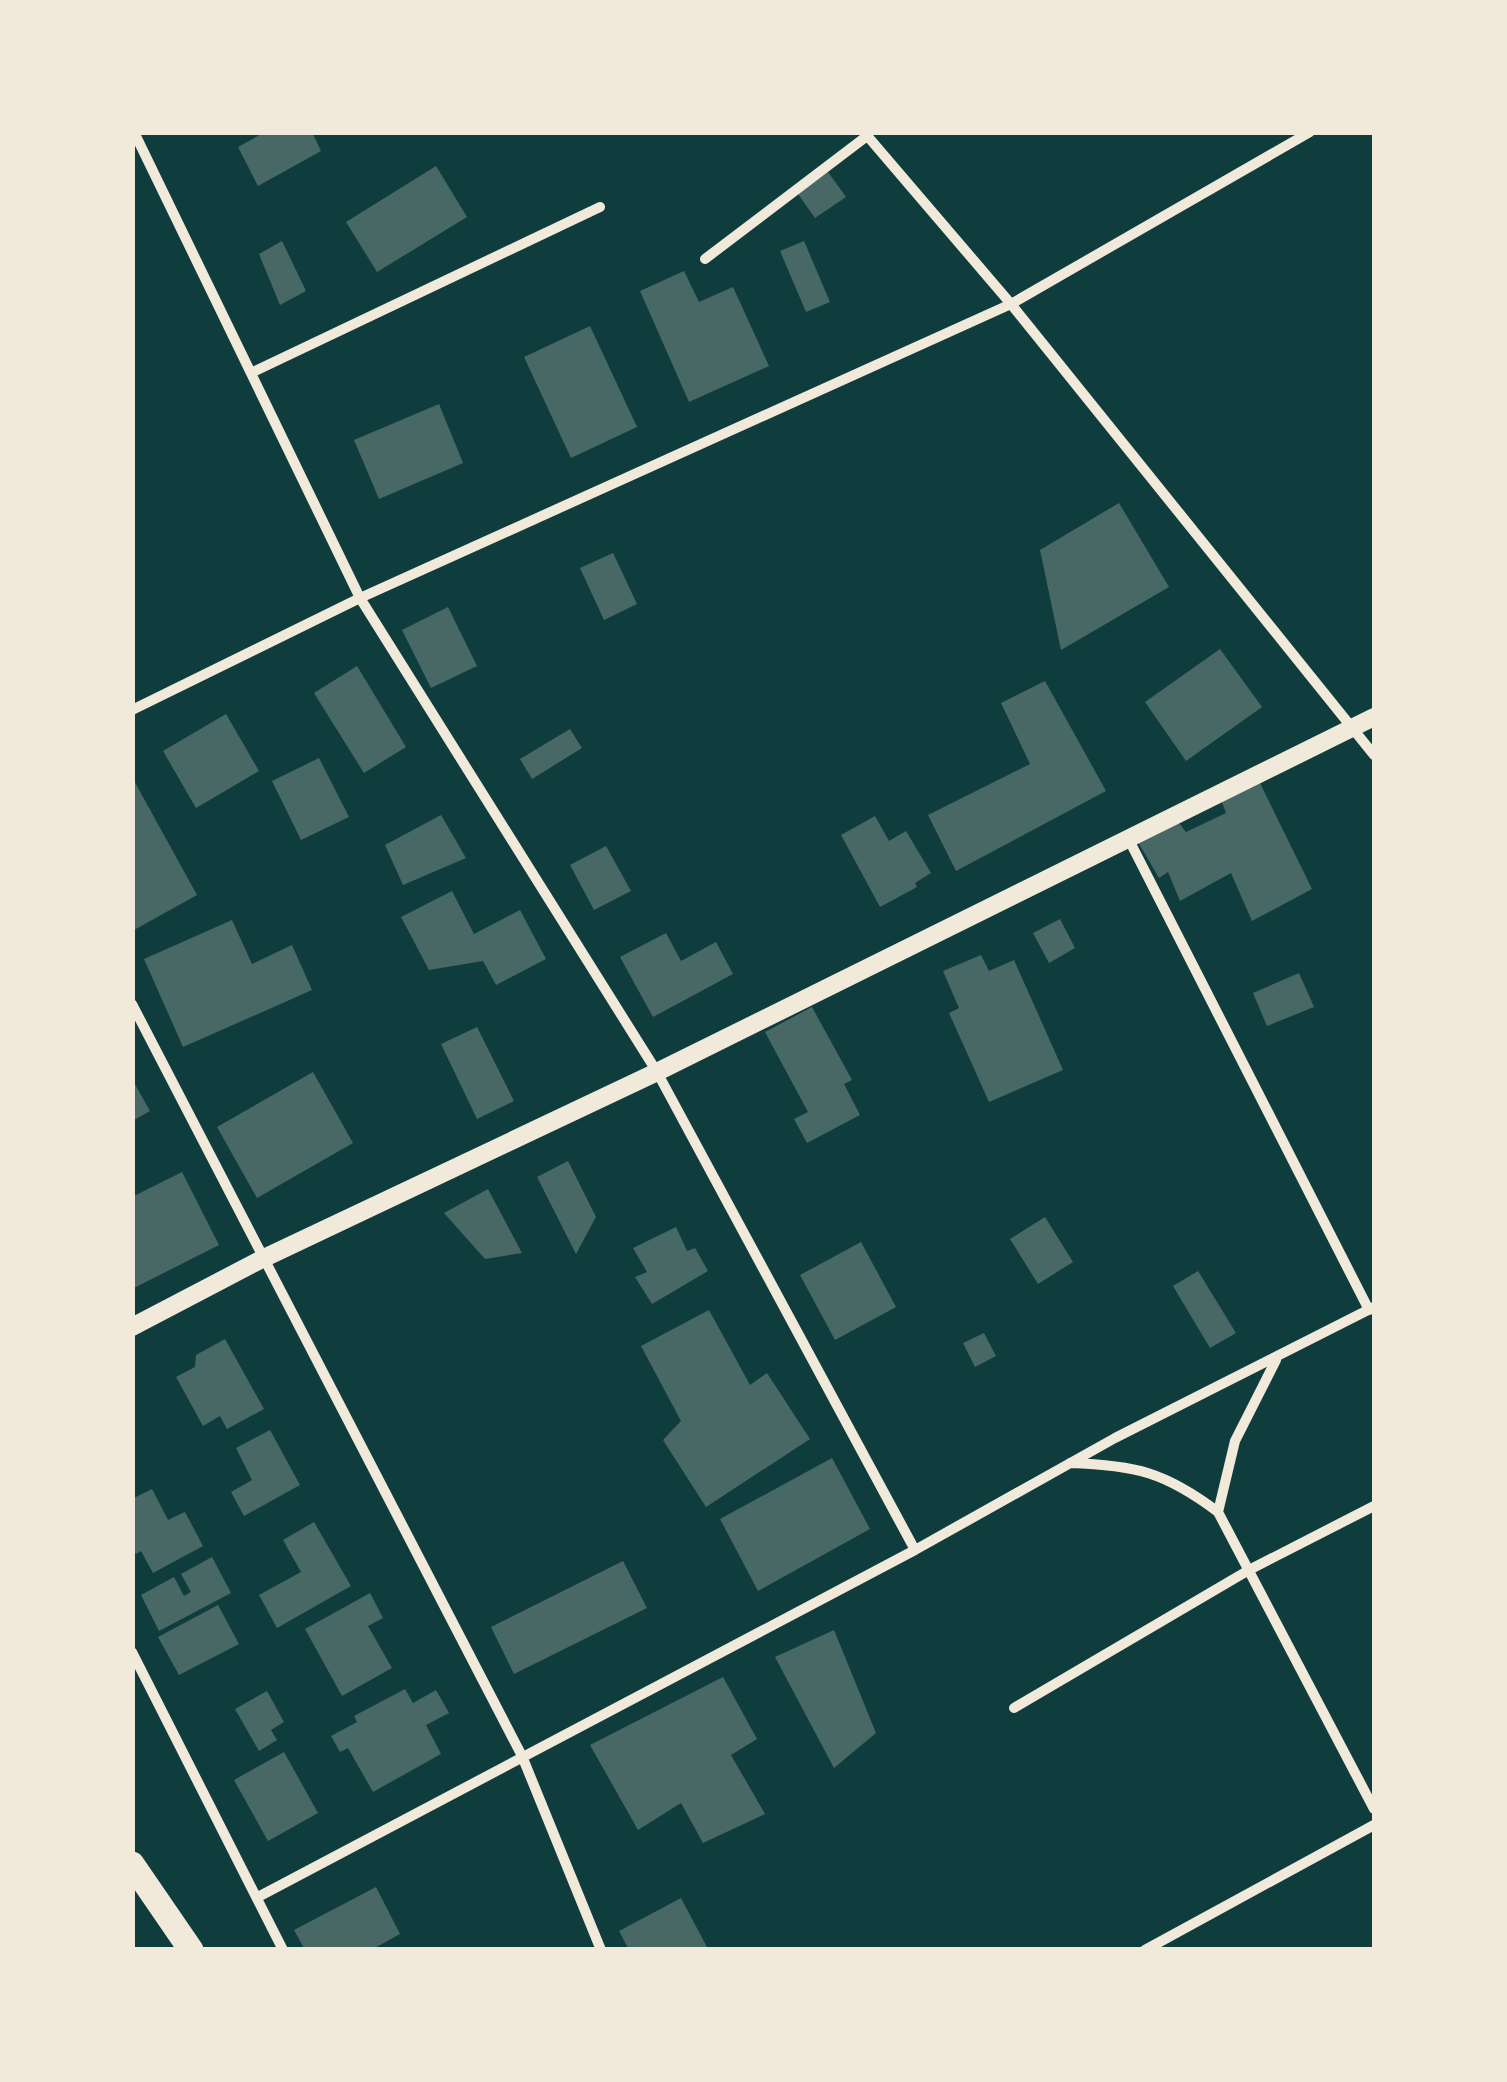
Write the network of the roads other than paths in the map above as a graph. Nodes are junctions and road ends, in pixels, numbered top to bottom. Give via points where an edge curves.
1 (134, 132) edge
2 (1310, 132) edge
3 (866, 134) edge
4 (600, 207) dead end
5 (706, 259) dead end
6 (1011, 304) junction
7 (251, 373) junction
8 (360, 598) junction
9 (132, 710) edge
10 (1374, 717) edge
11 (1351, 729) junction
12 (1374, 755) edge
13 (1128, 838) junction
14 (132, 1004) edge
15 (657, 1072) junction
16 (262, 1259) junction
17 (1372, 1308) edge
18 (132, 1328) edge
19 (1277, 1358) junction
20 (1069, 1463) junction
21 (1374, 1506) edge
22 (1218, 1512) junction
23 (915, 1550) junction
24 (1249, 1570) junction
25 (132, 1652) edge
26 (1014, 1708) dead end
27 (522, 1756) junction
28 (1374, 1809) edge
29 (1374, 1825) edge
30 (132, 1864) edge
31 (258, 1897) junction
32 (191, 1950) edge
33 (284, 1950) edge
34 (601, 1950) edge
35 (1145, 1950) edge

1 - 7 street
2 - 6 street
3 - 5 street
3 - 6 street
4 - 7 street
6 - 8 street
6 - 11 street
7 - 8 street
8 - 9 street
8 - 15 street
10 - 11 street
11 - 12 street
11 - 13 street
13 - 15 street
13 - 17 street
14 - 16 street
15 - 16 street
15 - 23 street
16 - 18 street
16 - 27 street
17 - 19 street
19 - 20 street
19 - 22 street via 1234,1442
20 - 22 street via 1152,1472
20 - 23 street
21 - 24 street
22 - 24 street
23 - 27 street
24 - 26 street
24 - 28 street
25 - 31 street
27 - 31 street
27 - 34 street
29 - 35 street
30 - 32 main road
31 - 33 street

